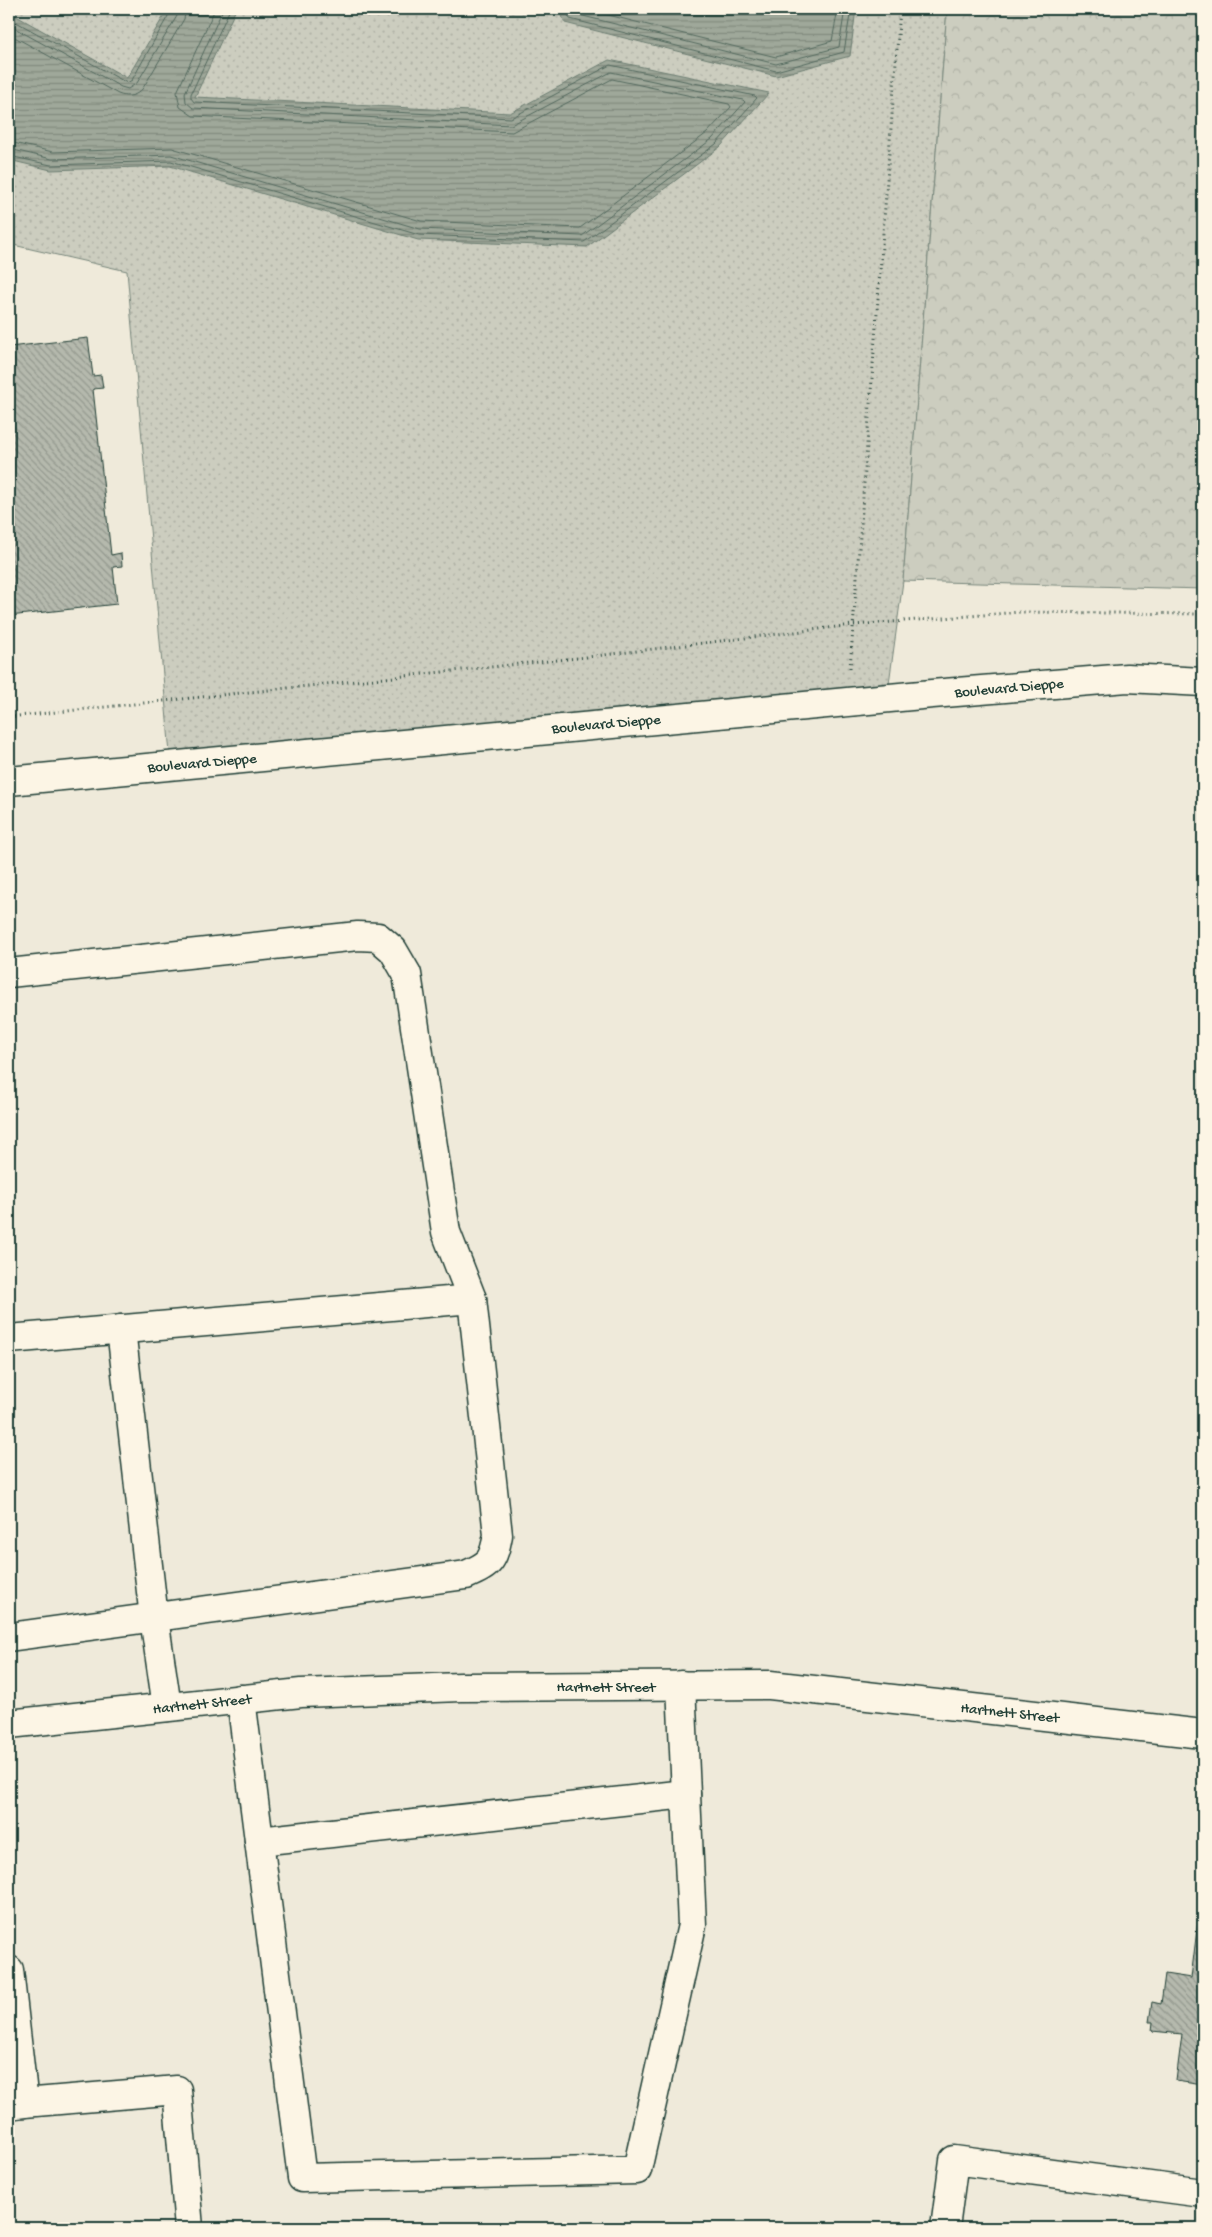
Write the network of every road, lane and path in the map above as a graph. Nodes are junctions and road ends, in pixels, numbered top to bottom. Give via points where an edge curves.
1 (900, 9) edge
2 (1203, 614) edge
3 (854, 625) junction
4 (1203, 682) edge
5 (848, 702) junction
6 (9, 717) edge
7 (9, 781) edge
8 (9, 973) edge
9 (472, 1299) junction
10 (120, 1329) junction
11 (9, 1339) edge
12 (154, 1618) junction
13 (9, 1637) edge
14 (681, 1685) junction
15 (241, 1699) junction
16 (167, 1707) junction
17 (9, 1724) edge
18 (1203, 1734) edge
19 (686, 1794) junction
20 (259, 1841) junction
21 (9, 1970) edge
22 (16, 2104) edge
23 (1203, 2192) edge
24 (189, 2228) edge
25 (945, 2228) edge

1 - 3 path
2 - 3 path via 1021,612
3 - 5 path
3 - 6 path via 587,657
4 - 5 street, Boulevard Dieppe via 1127,678
5 - 7 street, Boulevard Dieppe
8 - 9 street via 358,936 378,937 393,950 407,974 446,1232
9 - 10 street
9 - 12 street via 498,1535 494,1555 484,1567 466,1575
10 - 11 street
10 - 12 street
12 - 13 street
12 - 16 street
14 - 15 street, Hartnett Street via 461,1687 301,1693
14 - 18 street, Hartnett Street via 770,1685
14 - 19 street
15 - 16 street, Hartnett Street
15 - 20 street
16 - 17 street, Hartnett Street
19 - 20 street
19 - 20 street via 692,1925 637,2170 302,2178
21 - 22 street
22 - 24 street via 176,2090
23 - 25 street via 954,2160

